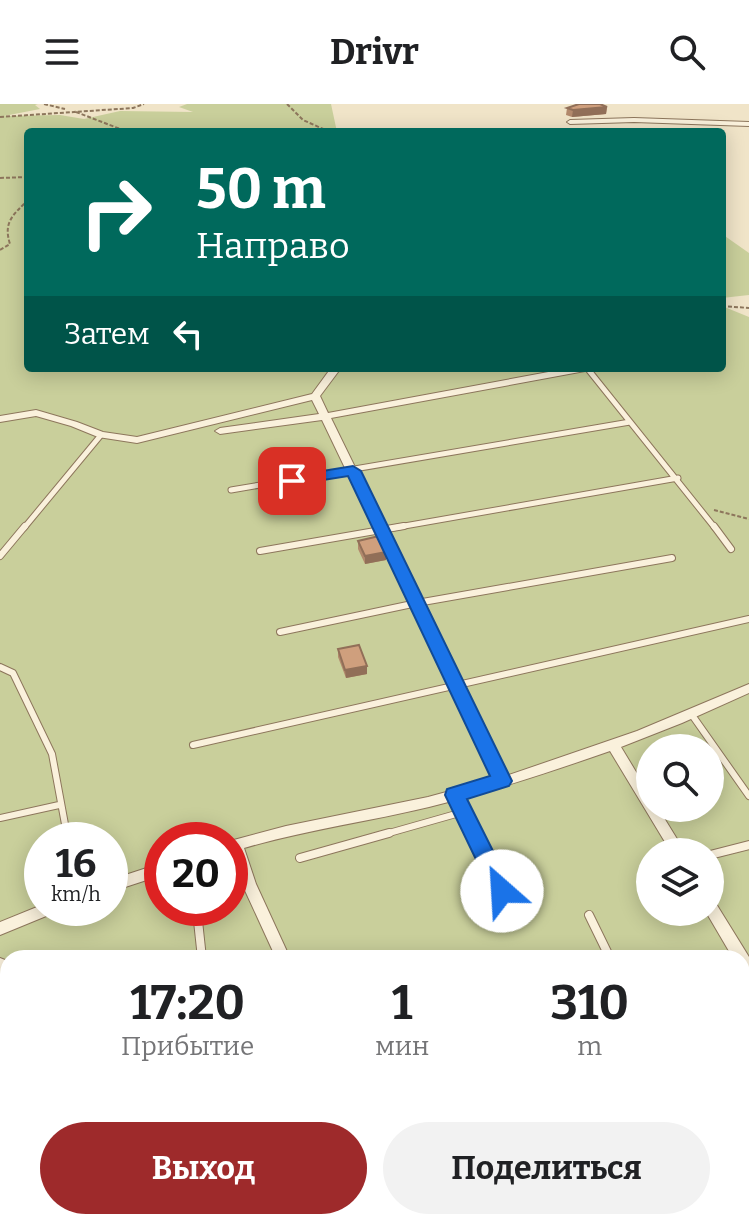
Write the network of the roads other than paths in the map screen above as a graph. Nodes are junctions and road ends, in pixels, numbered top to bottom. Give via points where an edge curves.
1 (570, 122) dead end
2 (749, 124) edge
3 (333, 372) edge
4 (564, 372) edge
5 (589, 372) edge
6 (315, 396) junction
7 (328, 416) junction
8 (0, 419) edge
9 (630, 422) junction
10 (220, 431) dead end
11 (101, 435) junction
12 (353, 471) junction
13 (678, 478) junction
14 (231, 490) dead end
15 (382, 530) junction
16 (731, 549) dead end
17 (260, 551) dead end
18 (0, 556) edge
19 (672, 558) dead end
20 (417, 603) junction
21 (749, 619) edge
22 (280, 632) dead end
23 (0, 667) edge
24 (457, 686) junction
25 (749, 688) edge
26 (692, 715) junction
27 (193, 745) dead end
28 (614, 747) junction
29 (502, 781) junction
30 (636, 783) edge
31 (455, 795) junction
32 (749, 796) edge
33 (59, 805) junction
34 (463, 812) junction
35 (0, 818) edge
36 (63, 822) edge
37 (248, 841) edge
38 (749, 845) edge
39 (724, 851) edge
40 (300, 858) dead end
41 (249, 884) edge
42 (589, 915) dead end
43 (515, 917) dead end
44 (24, 919) edge
45 (199, 926) edge
46 (722, 926) edge
47 (0, 929) edge
48 (201, 950) edge
49 (279, 950) edge
50 (606, 950) edge
51 (737, 950) edge

1 - 2 street
3 - 6 street
4 - 7 street
5 - 9 lane
6 - 7 street
6 - 11 street via 137,440
7 - 10 street
7 - 12 street
8 - 11 street via 36,413
9 - 12 lane
9 - 13 lane
11 - 18 lane
12 - 14 lane
12 - 15 street
13 - 15 lane
13 - 16 lane
15 - 17 lane
15 - 20 street
19 - 20 lane
20 - 22 lane
20 - 24 street
21 - 24 lane
23 - 33 lane via 13,673 52,754
24 - 27 lane
24 - 29 street
25 - 26 street
26 - 28 street
26 - 32 lane
28 - 29 street
28 - 30 street
29 - 31 street
31 - 34 lane
31 - 37 street
33 - 35 lane
33 - 36 lane
34 - 40 lane
34 - 43 lane
38 - 39 lane
41 - 49 street
42 - 50 lane
44 - 47 street
45 - 48 lane
46 - 51 street

